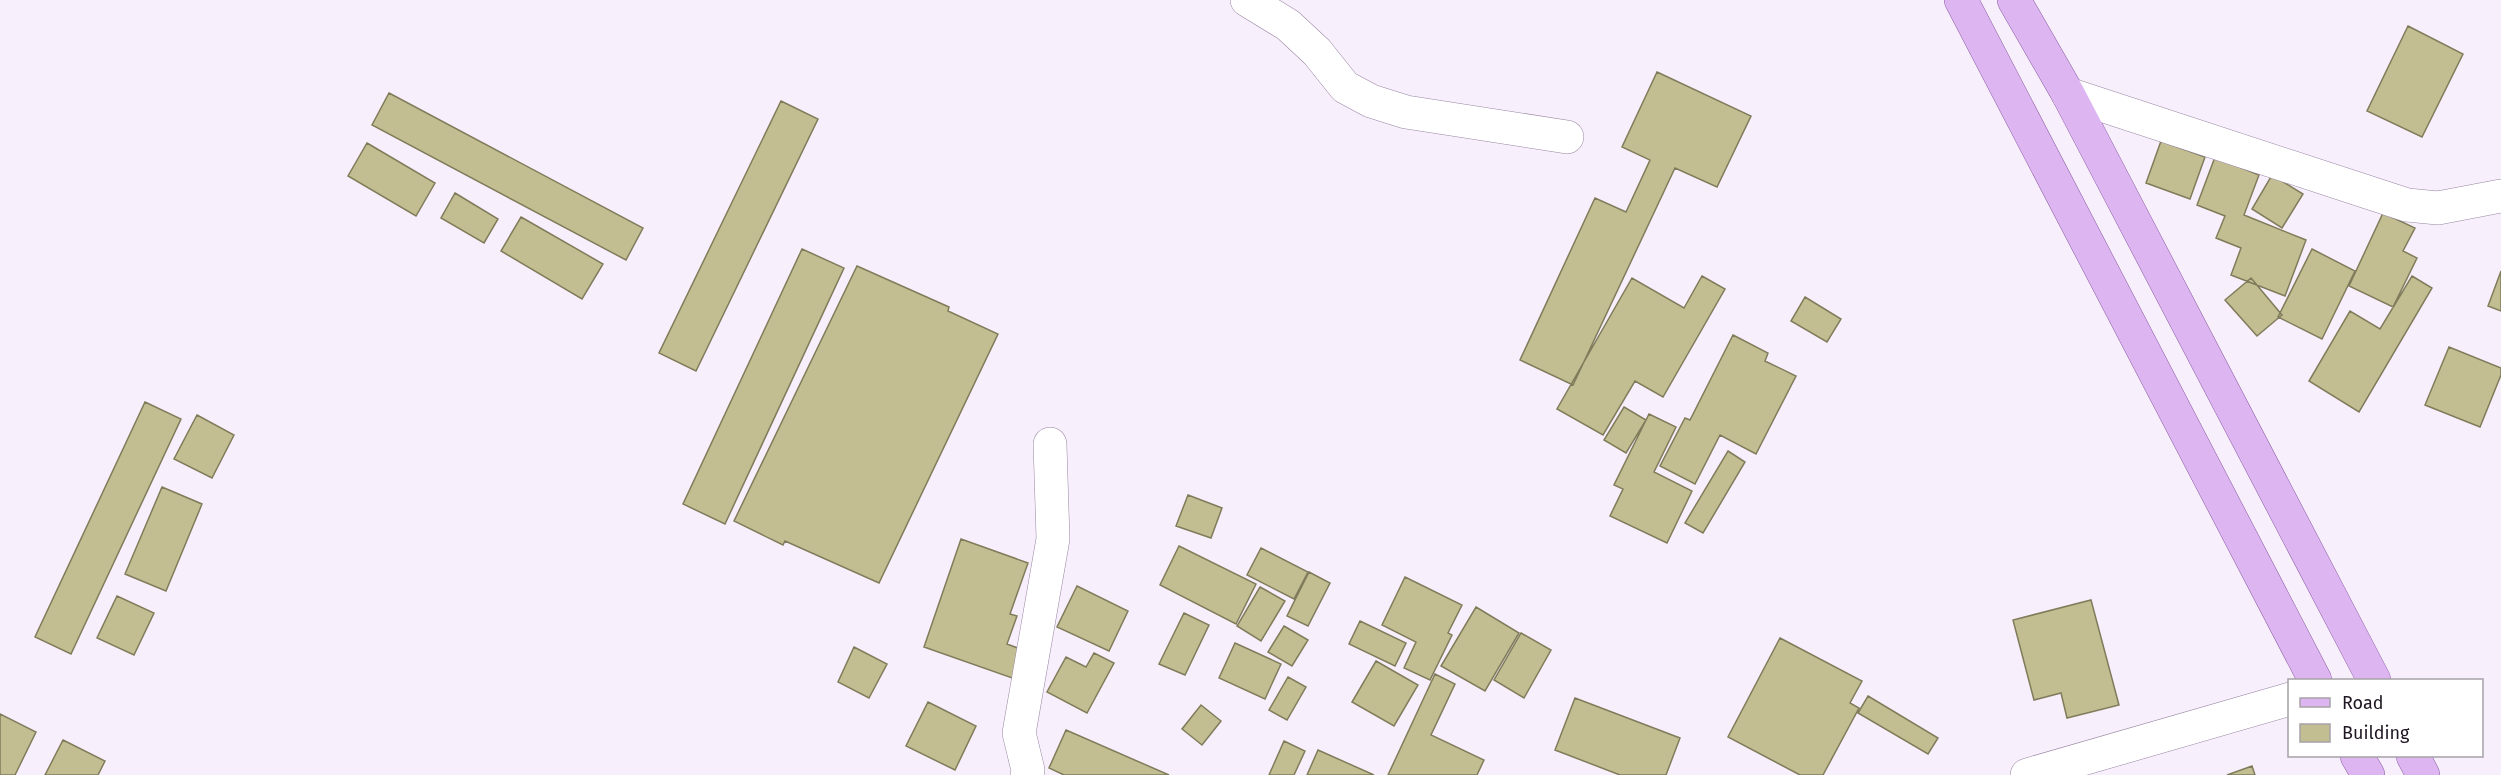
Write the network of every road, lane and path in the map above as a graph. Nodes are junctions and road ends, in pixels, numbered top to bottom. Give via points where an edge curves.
1 (1247, 0) edge
2 (1961, 0) edge
3 (2014, 0) edge
4 (2068, 94) junction
5 (1567, 137) dead end
6 (2501, 196) edge
7 (1050, 444) dead end
8 (2314, 679) edge
9 (2373, 679) edge
10 (2288, 699) edge
11 (2358, 757) edge
12 (2414, 757) edge
13 (1032, 773) edge
14 (2027, 775) edge
15 (2368, 775) edge
16 (2423, 775) edge

1 - 5 street via 1288,25 1317,52 1345,87 1371,101 1406,112
2 - 8 main road
3 - 4 main road
4 - 6 street via 2408,205 2438,208
4 - 9 main road
7 - 13 street via 1053,539 1019,733
10 - 14 street
11 - 15 main road
12 - 16 main road

